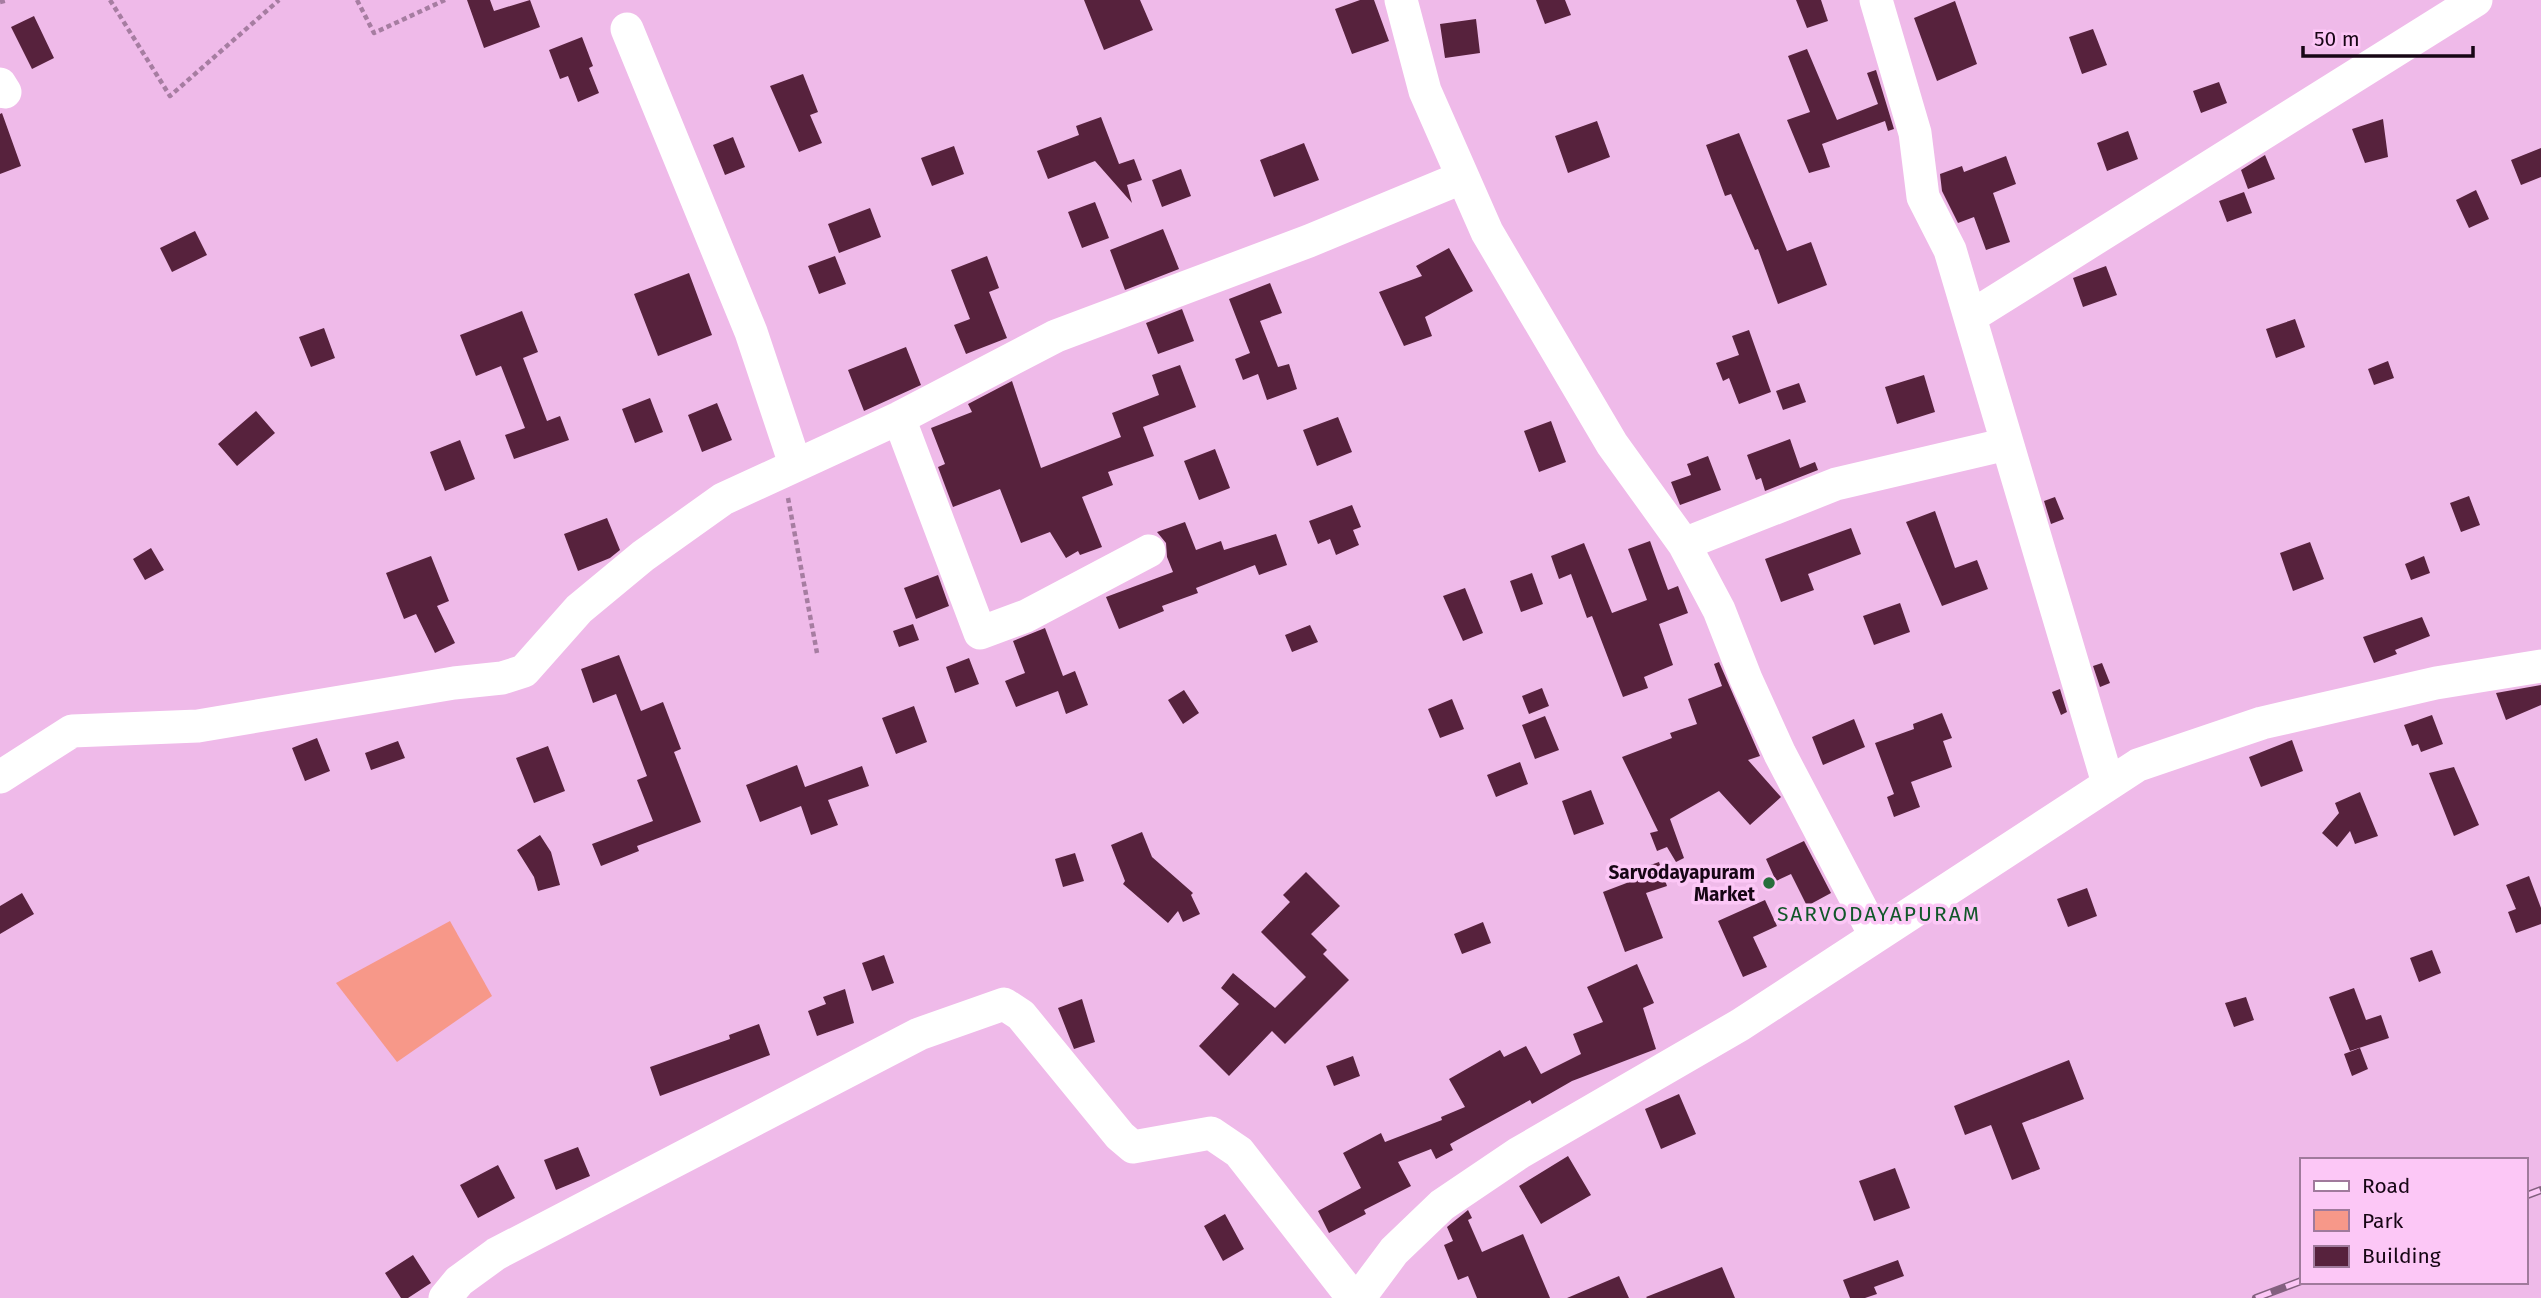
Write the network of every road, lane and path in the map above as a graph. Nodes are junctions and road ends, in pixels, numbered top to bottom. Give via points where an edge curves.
1 (8, 0) edge
2 (110, 0) edge
3 (279, 0) edge
4 (357, 0) edge
5 (445, 0) edge
6 (1401, 0) edge
7 (1876, 0) edge
8 (2476, 0) edge
9 (0, 2) edge
10 (626, 29) dead end
11 (1461, 178) junction
12 (1970, 317) junction
13 (899, 418) junction
14 (2007, 444) junction
15 (789, 467) junction
16 (1684, 544) junction
17 (1149, 551) dead end
18 (817, 653) dead end
19 (2541, 666) edge
20 (0, 777) edge
21 (2108, 783) junction
22 (1875, 935) junction
23 (445, 1298) edge
24 (1353, 1298) edge
25 (1359, 1298) edge

1 - 9 path
2 - 3 path via 170,96
4 - 5 path via 374,33
6 - 11 street via 1425,91
7 - 12 street via 1915,133 1923,197 1950,250
8 - 12 street
10 - 15 street via 751,331
11 - 13 street via 1056,336
11 - 16 street via 1516,284 1612,444
12 - 14 street
13 - 15 street
13 - 17 street via 980,633 1026,616
14 - 16 street via 1836,484
14 - 21 street
15 - 18 path
15 - 20 street via 723,499 643,556 579,609 524,671 198,726 72,731
16 - 22 street via 1719,610 1780,754
19 - 21 street via 2436,682 2262,723 2138,765
21 - 22 street
22 - 25 street via 1740,1025 1519,1153 1442,1205 1394,1251
23 - 24 street via 459,1281 496,1254 919,1034 1004,1004 1021,1015 1133,1147 1212,1133 1239,1152

